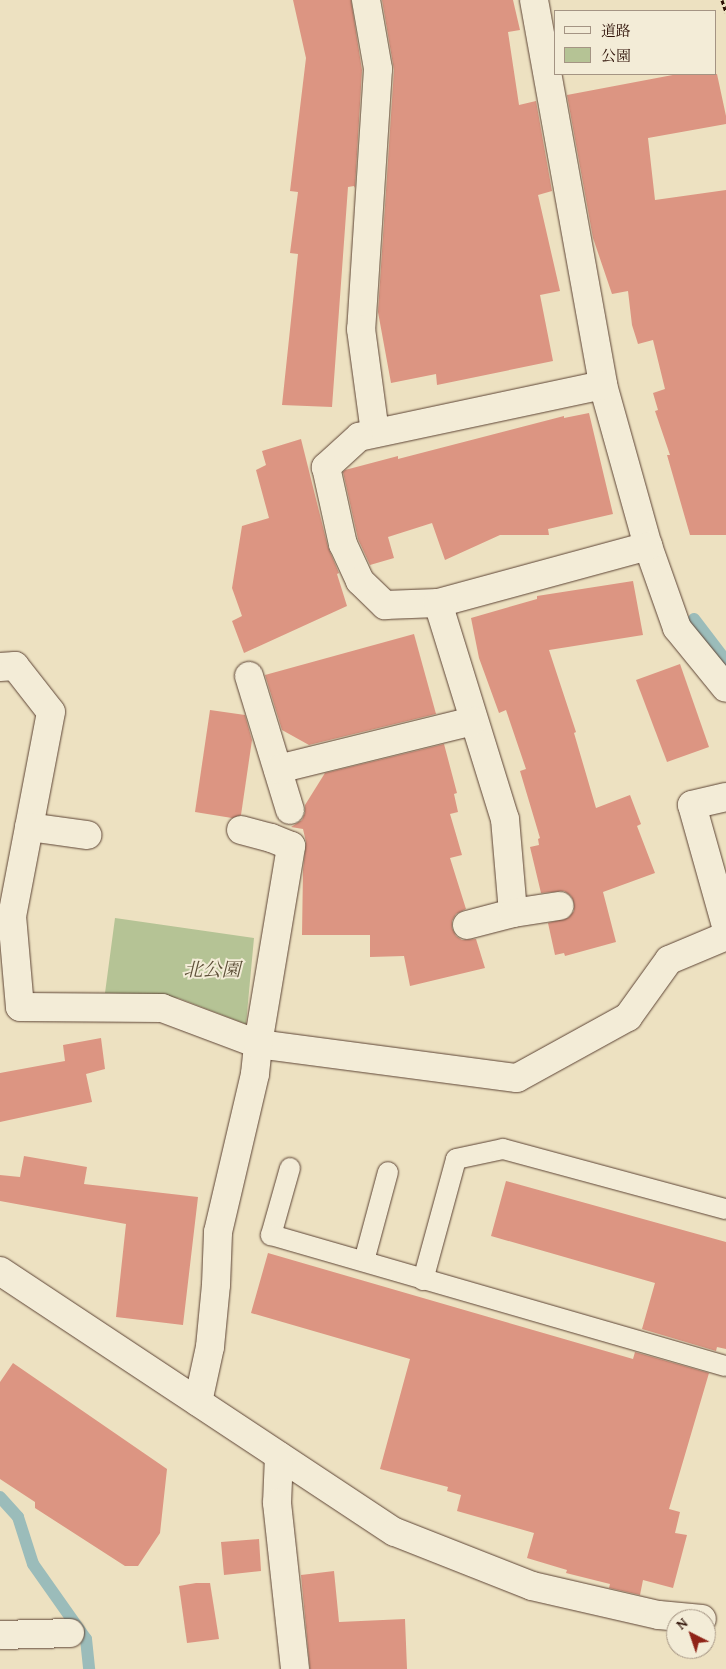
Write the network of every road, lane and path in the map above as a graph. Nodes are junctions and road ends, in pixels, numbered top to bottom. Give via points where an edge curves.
1 (366, 0) edge
2 (534, 0) edge
3 (722, 0) edge
4 (726, 12) edge
5 (603, 385) junction
6 (374, 433) junction
7 (648, 546) junction
8 (438, 603) junction
9 (0, 667) edge
10 (249, 676) dead end
11 (726, 688) edge
12 (474, 721) junction
13 (278, 769) junction
14 (726, 797) edge
15 (290, 810) dead end
16 (29, 827) junction
17 (241, 830) dead end
18 (87, 834) dead end
19 (559, 906) dead end
20 (513, 914) junction
21 (467, 925) dead end
22 (726, 926) edge
23 (726, 936) edge
24 (258, 1044) junction
25 (290, 1168) dead end
26 (388, 1172) dead end
27 (726, 1209) edge
28 (364, 1261) junction
29 (0, 1272) edge
30 (423, 1280) junction
31 (726, 1366) edge
32 (198, 1402) junction
33 (279, 1456) junction
34 (666, 1616) edge
35 (70, 1633) dead end
36 (0, 1635) edge
37 (295, 1669) edge

1 - 6 street via 378,69 361,329
2 - 5 street
3 - 4 path
5 - 6 street
5 - 7 street
6 - 8 street via 359,437 326,467 343,544 360,581 385,605
7 - 8 street
7 - 11 street via 677,628
8 - 12 street
9 - 16 street via 15,666 51,712
10 - 13 street
12 - 13 street
12 - 20 street via 505,819
13 - 15 street
14 - 22 street via 692,805
16 - 18 street
16 - 24 street via 12,916 20,1007 162,1008
17 - 24 street via 291,846
19 - 20 street
20 - 21 street
23 - 24 street via 669,960 628,1017 517,1078
24 - 32 street via 255,1074 218,1232 210,1347
25 - 28 lane via 271,1235
26 - 28 lane
27 - 30 lane via 503,1149 456,1159
28 - 30 lane
29 - 32 street
30 - 31 lane
32 - 33 street
33 - 34 street via 395,1532 532,1586
33 - 37 street via 277,1502
35 - 36 street

